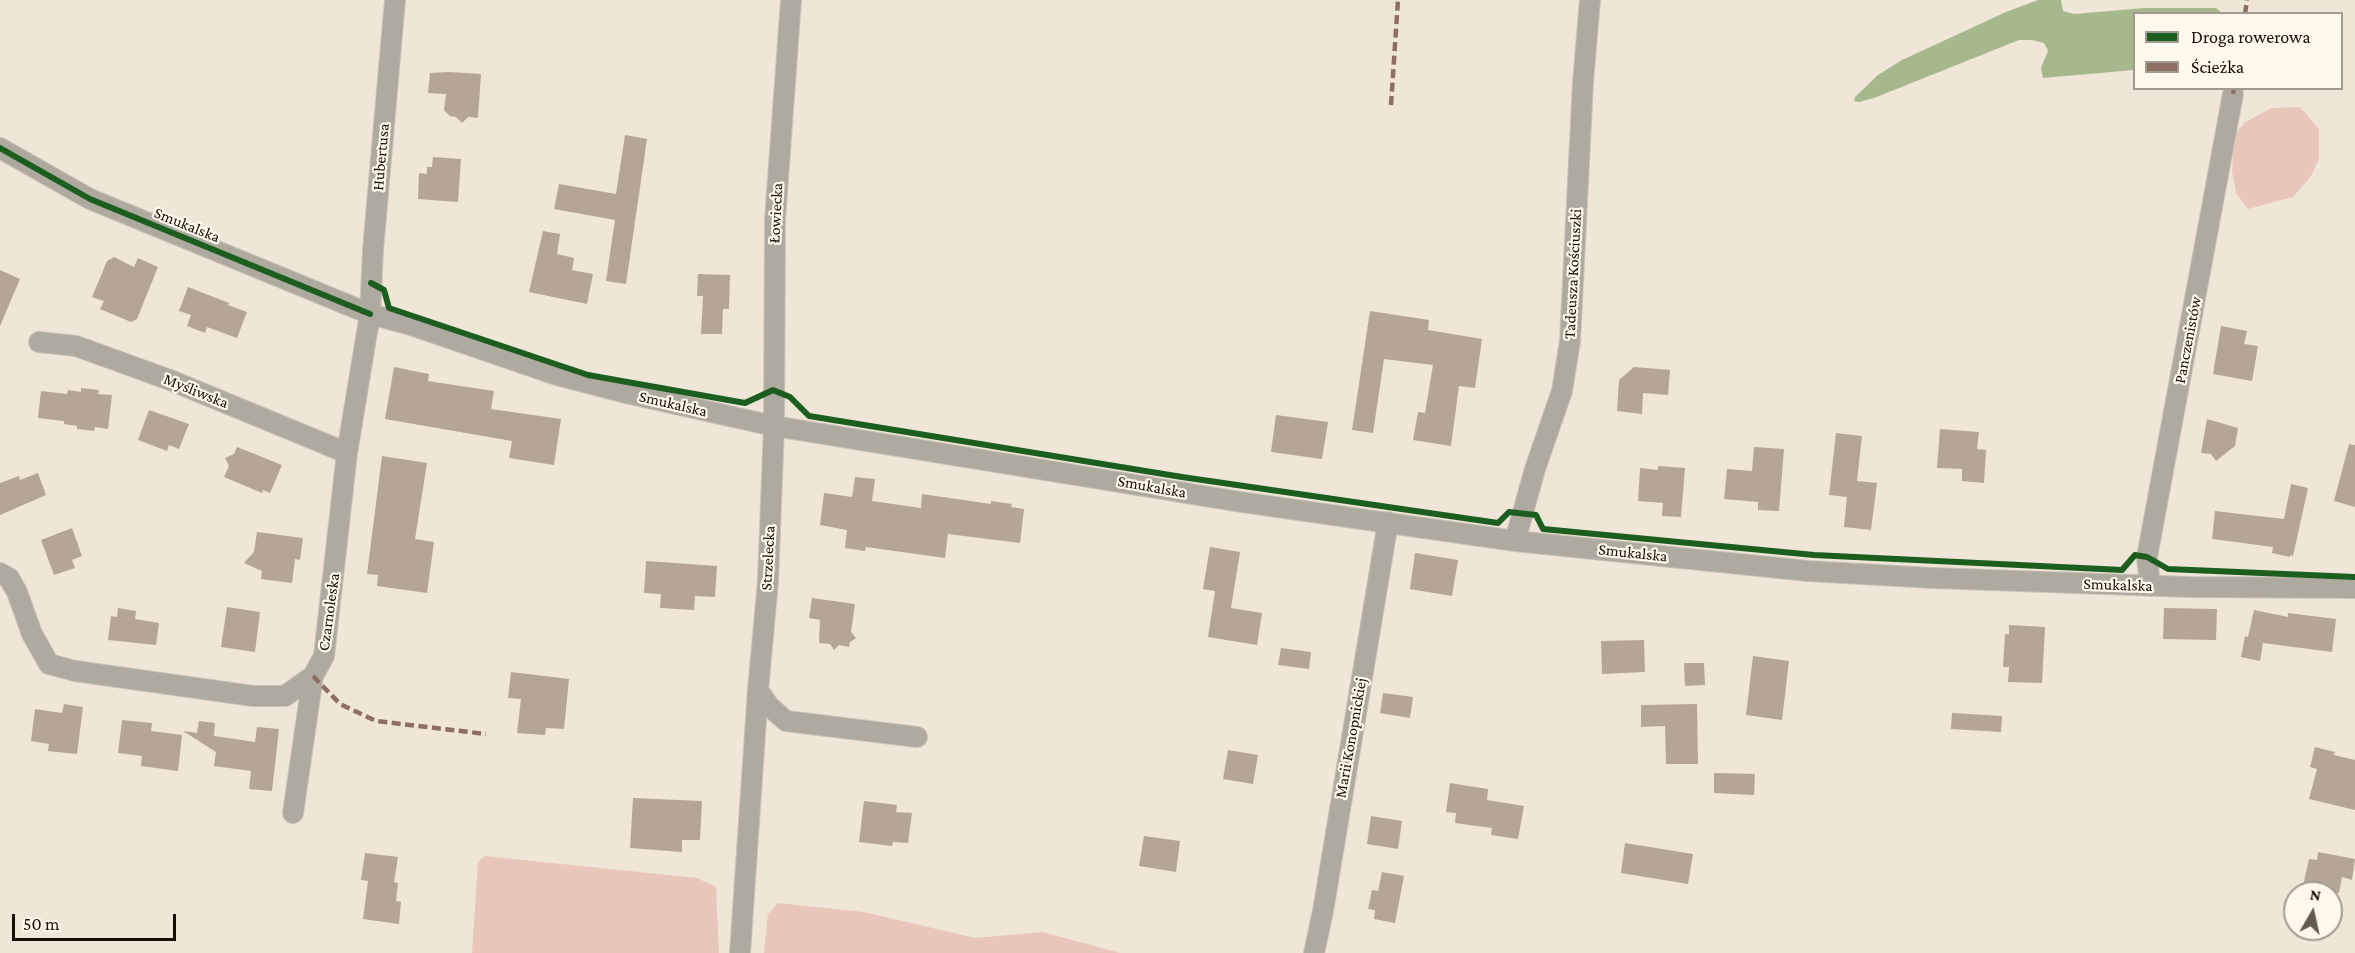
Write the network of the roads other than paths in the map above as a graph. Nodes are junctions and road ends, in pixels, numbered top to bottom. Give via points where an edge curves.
1 (395, 0) edge
2 (791, 0) edge
3 (1590, 0) edge
4 (2233, 94) dead end
5 (0, 148) edge
6 (369, 314) junction
7 (39, 342) dead end
8 (774, 426) junction
9 (347, 453) junction
10 (1388, 522) junction
11 (1515, 541) junction
12 (0, 573) edge
13 (2150, 586) junction
14 (2355, 588) edge
15 (314, 676) junction
16 (758, 690) junction
17 (916, 737) dead end
18 (293, 813) dead end
19 (740, 953) edge
20 (1314, 953) edge

1 - 6 street, Hubertusa
2 - 8 street, Łowiecka via 775,220
3 - 11 street, Tadeusza Kościuszki via 1570,340 1562,391
4 - 13 street, Panczenistów via 2147,557
5 - 6 street, Smukalska via 90,199
6 - 8 street, Smukalska via 557,375
6 - 9 street, Czarnoleska
7 - 9 street, Myśliwska via 76,346
8 - 10 street, Smukalska
8 - 16 street, Strzelecka via 768,581
9 - 15 street, Czarnoleska via 324,656
10 - 11 street, Smukalska
10 - 20 street, Marii Konopnickiej
11 - 13 street, Smukalska via 1808,571
12 - 15 street via 9,578 17,592 32,634 49,664 121,679 253,696 285,696
13 - 14 street, Smukalska
15 - 18 street, Czarnoleska
16 - 17 street via 786,722
16 - 19 street, Strzelecka

